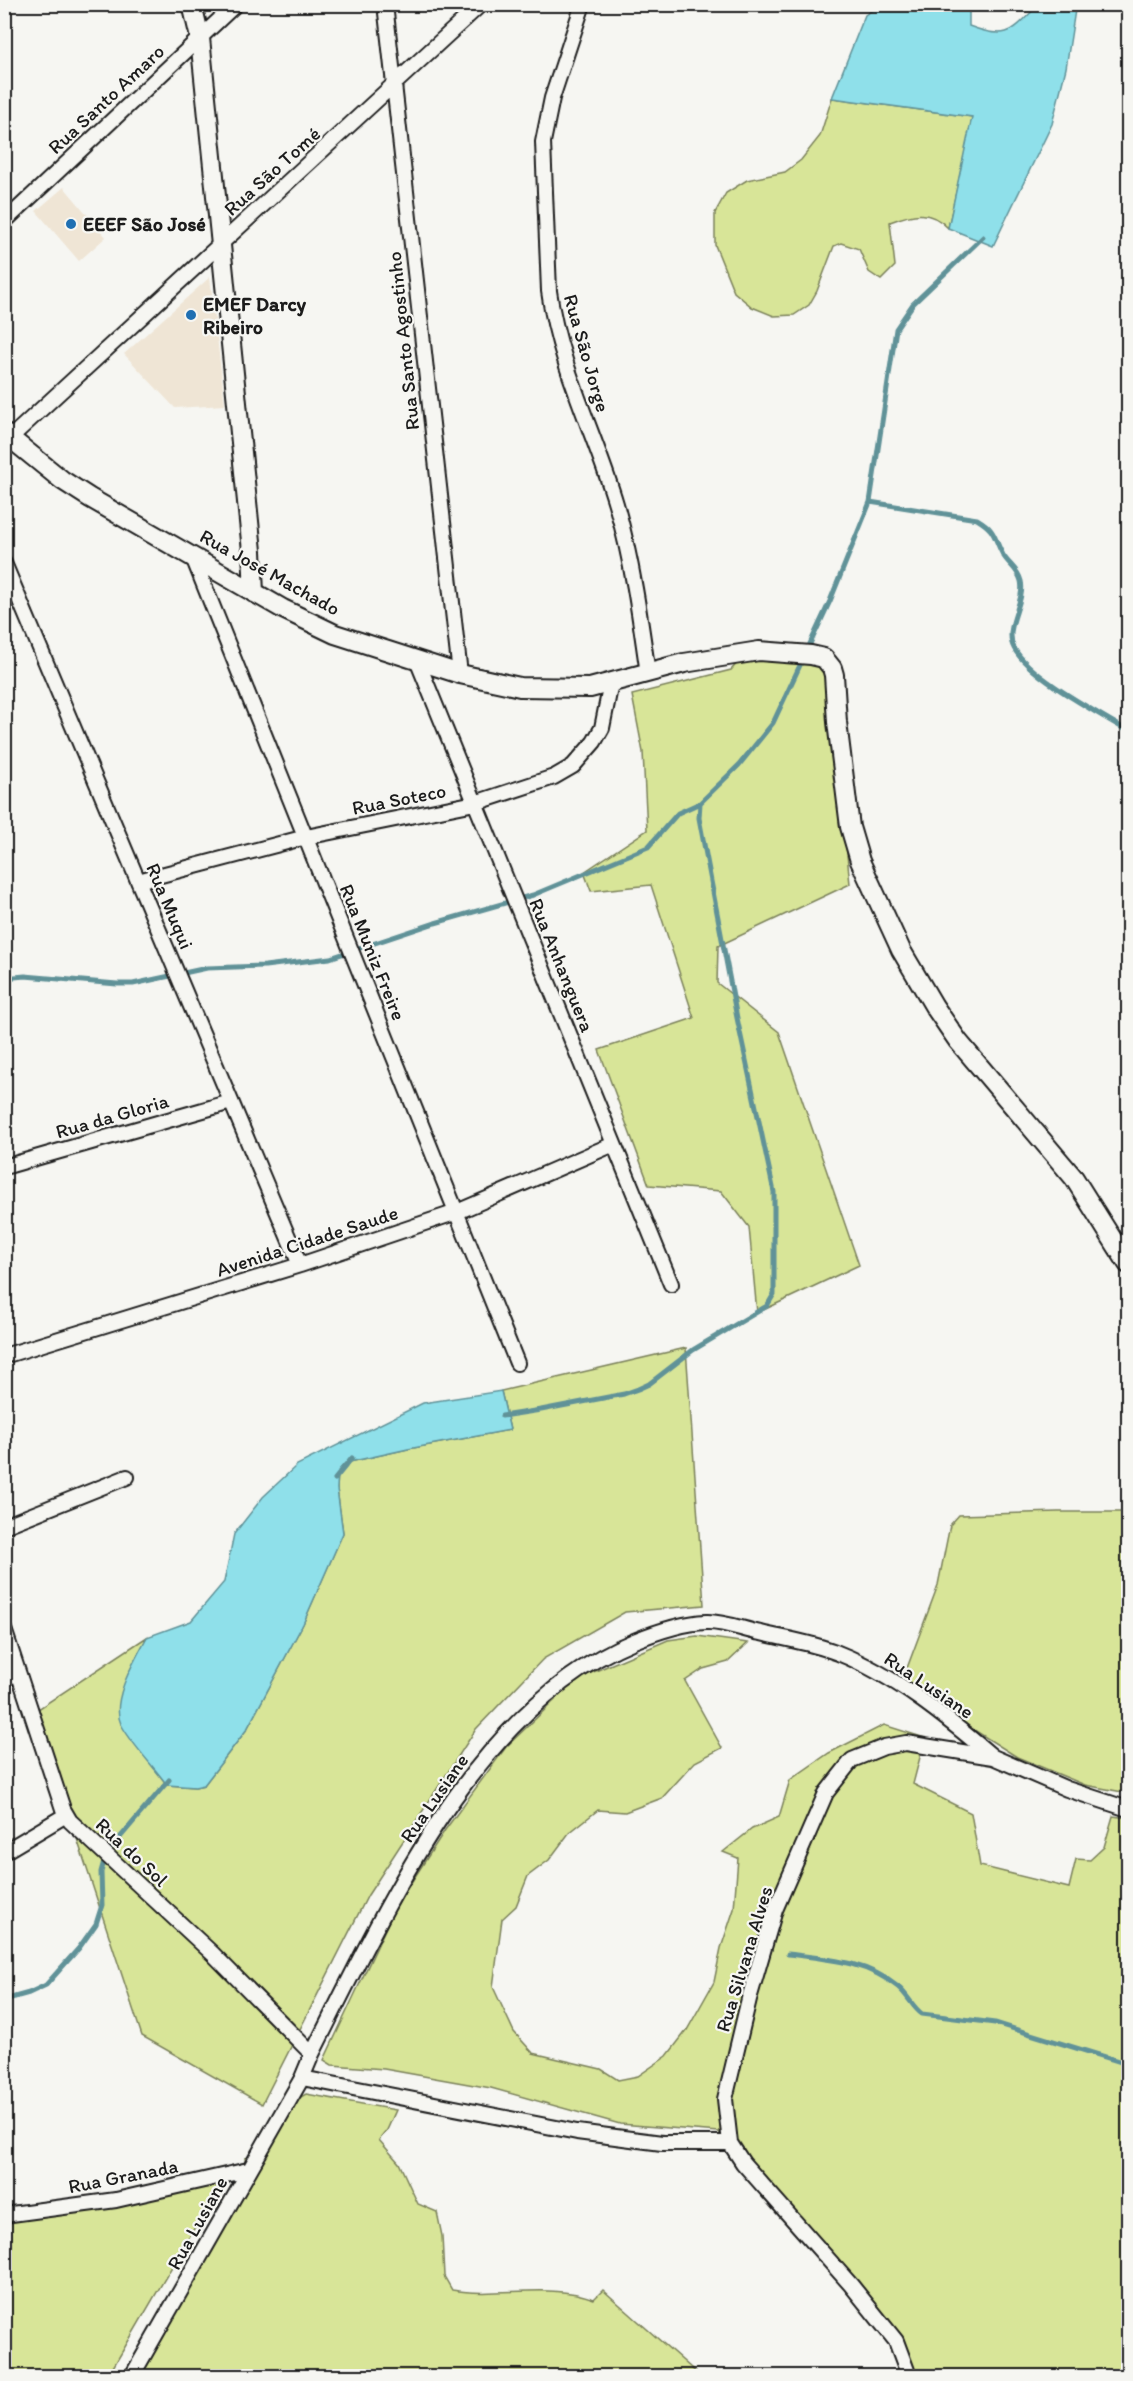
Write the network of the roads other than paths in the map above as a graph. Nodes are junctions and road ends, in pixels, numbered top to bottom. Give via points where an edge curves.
1 (192, 4) edge
2 (236, 4) edge
3 (385, 4) edge
4 (481, 4) edge
5 (583, 4) edge
6 (200, 38) junction
7 (396, 84) junction
8 (4, 222) edge
9 (219, 246) junction
10 (7, 435) edge
11 (192, 555) junction
12 (4, 563) edge
13 (254, 593) junction
14 (417, 660) junction
15 (460, 674) junction
16 (648, 674) junction
17 (611, 683) junction
18 (475, 803) junction
19 (306, 837) junction
20 (138, 881) junction
21 (231, 1102) junction
22 (614, 1144) junction
23 (4, 1167) edge
24 (457, 1212) junction
25 (1128, 1264) edge
26 (300, 1265) junction
27 (671, 1284) dead end
28 (4, 1356) edge
29 (518, 1363) dead end
30 (127, 1477) dead end
31 (4, 1526) edge
32 (4, 1629) edge
33 (18, 1673) junction
34 (4, 1679) edge
35 (993, 1756) junction
36 (1128, 1809) edge
37 (66, 1815) junction
38 (4, 1852) edge
39 (312, 2054) junction
40 (302, 2078) junction
41 (730, 2143) junction
42 (248, 2170) junction
43 (4, 2215) edge
44 (132, 2376) edge
45 (909, 2376) edge

1 - 6 street
2 - 6 street, Rua Santo Amaro
3 - 7 street, Rua Santo Agostinho
4 - 7 street, Rua São Tomé
5 - 16 street, Rua São Jorge via 552,98 543,142 549,291 573,387 621,526 637,589
6 - 8 street, Rua Santo Amaro
6 - 9 street
7 - 9 street, Rua São Tomé
7 - 15 street, Rua Santo Agostinho
9 - 10 street, Rua São Tomé
9 - 13 street
10 - 11 street, Rua José Machado via 62,480
11 - 13 street, Rua José Machado
11 - 19 street, Rua Muniz Freire
12 - 20 street, Rua Muqui
13 - 14 street, Rua José Machado via 335,634
14 - 15 street, Rua José Machado
14 - 18 street, Rua Anhanguera
15 - 17 street, Rua José Machado via 520,687 590,688
16 - 17 street, Rua José Machado
16 - 25 street, Rua José Machado via 694,661 748,653 811,655 829,663 834,675 850,826 860,861 901,950 958,1041 1074,1179
17 - 18 street, Rua Soteco via 602,728 573,766 554,777
18 - 19 street, Rua Soteco
18 - 22 street, Rua Anhanguera
19 - 20 street, Rua Soteco
19 - 24 street, Rua Muniz Freire
20 - 21 street, Rua Muqui
21 - 23 street, Rua da Gloria
21 - 26 street, Rua Muqui
22 - 24 street, Avenida Cidade Saude
22 - 27 street, Rua Anhanguera
24 - 26 street, Avenida Cidade Saude
24 - 29 street, Rua Muniz Freire
26 - 28 street, Avenida Cidade Saude
30 - 31 street
32 - 33 street, Rua do Sol
33 - 34 street
33 - 37 street, Rua do Sol
35 - 36 street, Rua Silvana Alves via 1067,1789
35 - 39 street, Rua Lusiane via 944,1715 884,1676 817,1646 709,1622 654,1633 610,1650 557,1685 471,1776 395,1889
35 - 41 street, Rua Silvana Alves via 906,1743 884,1747 852,1760 826,1793 775,1910 749,1999 725,2099
37 - 38 street
37 - 39 street, Rua do Sol
39 - 40 street, Rua Lusiane
40 - 41 street via 577,2132 662,2143
40 - 42 street, Rua Lusiane
41 - 45 street, Rua Silvana Alves via 896,2341
42 - 43 street, Rua Granada via 116,2200
42 - 44 street, Rua Lusiane

